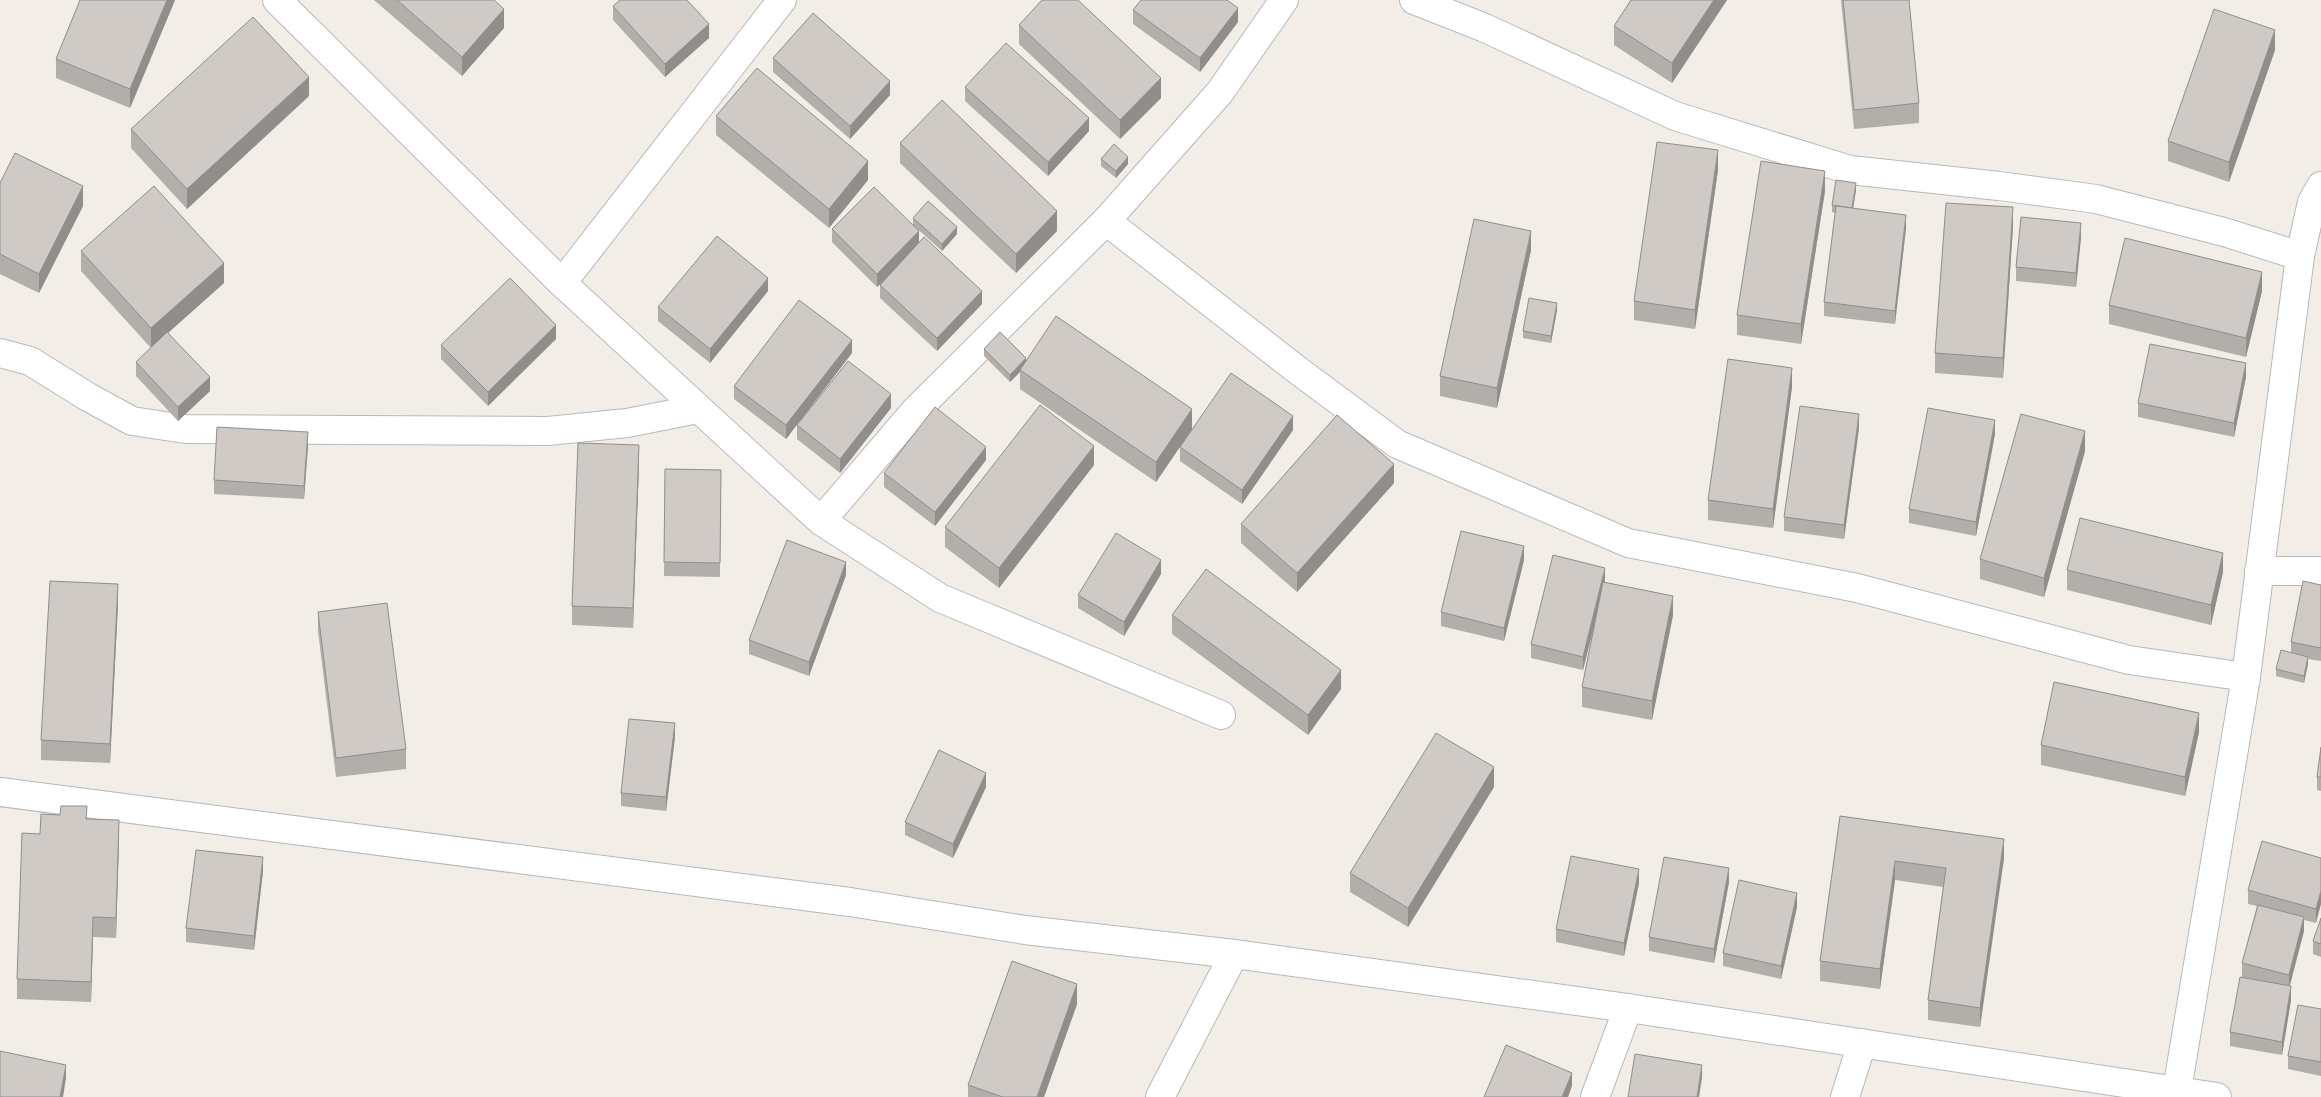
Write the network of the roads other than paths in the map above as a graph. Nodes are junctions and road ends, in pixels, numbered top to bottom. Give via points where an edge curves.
1 (277, 0) edge
2 (782, 0) edge
3 (1284, 0) edge
4 (1414, 0) edge
5 (2321, 186) edge
6 (1106, 222) junction
7 (2300, 256) junction
8 (562, 283) junction
9 (0, 354) edge
10 (698, 409) junction
11 (821, 521) junction
12 (2259, 572) junction
13 (2321, 572) edge
14 (2246, 677) junction
15 (1221, 715) dead end
16 (0, 792) edge
17 (1234, 954) junction
18 (1628, 1008) junction
19 (1862, 1042) junction
20 (2177, 1090) junction
21 (1160, 1097) edge
22 (1595, 1097) edge
23 (1845, 1097) edge
24 (2217, 1097) edge

1 - 8 street
2 - 8 street
3 - 6 street via 1220,92
4 - 7 street via 1485,28 1675,116 1850,170 2096,199 2224,232
5 - 7 street via 2312,202
6 - 11 street via 914,412
6 - 14 street via 1397,444 1628,542 1857,588 2128,660
7 - 12 street
8 - 10 street
9 - 10 street via 30,362 132,421 185,429 548,432 627,423
10 - 11 street
11 - 15 street via 940,598
12 - 13 street
12 - 14 street
14 - 20 street
16 - 17 street via 850,902 1025,930
17 - 18 street
17 - 21 street
18 - 19 street
18 - 22 street
19 - 20 street
19 - 23 street
20 - 24 street

